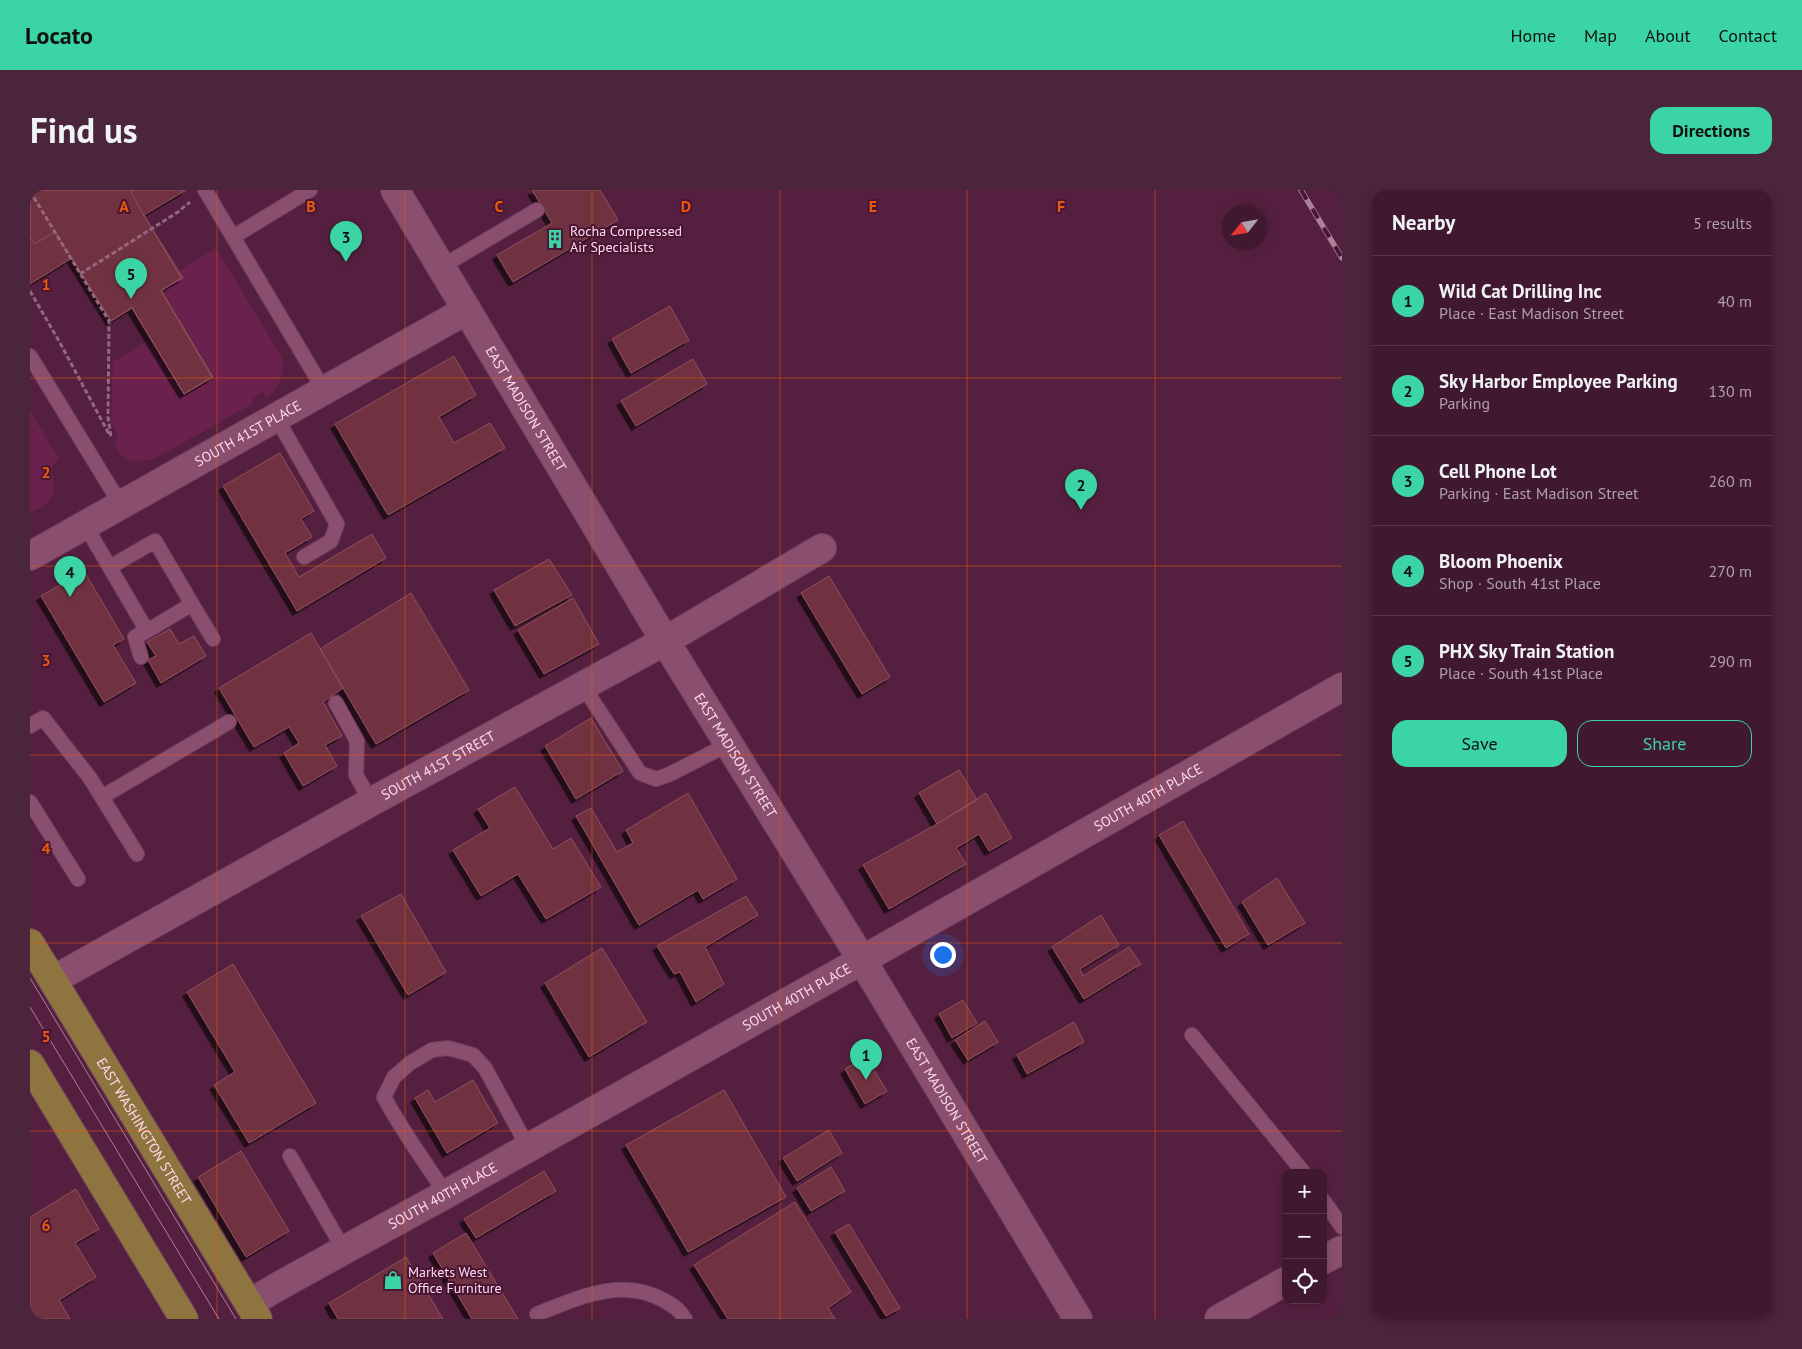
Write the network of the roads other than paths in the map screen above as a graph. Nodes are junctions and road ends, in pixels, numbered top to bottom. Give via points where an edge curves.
1 (205, 190) edge
2 (310, 190) edge
3 (394, 190) edge
4 (537, 210) dead end
5 (233, 237) junction
6 (441, 267) junction
7 (467, 310) junction
8 (30, 356) edge
9 (324, 390) junction
10 (276, 417) junction
11 (121, 505) junction
12 (85, 525) junction
13 (822, 548) dead end
14 (30, 556) edge
15 (304, 557) dead end
16 (110, 567) junction
17 (192, 604) junction
18 (147, 630) junction
19 (213, 639) dead end
20 (665, 641) junction
21 (141, 657) dead end
22 (583, 686) junction
23 (1342, 687) edge
24 (336, 703) dead end
25 (229, 722) dead end
26 (30, 726) edge
27 (728, 744) junction
28 (102, 797) junction
29 (30, 802) edge
30 (371, 802) junction
31 (137, 854) dead end
32 (78, 879) dead end
33 (30, 943) edge
34 (862, 960) junction
35 (53, 980) junction
36 (1192, 1034) dead end
37 (30, 1064) edge
38 (528, 1147) junction
39 (290, 1156) dead end
40 (1301, 1169) edge
41 (446, 1194) junction
42 (1327, 1206) edge
43 (1342, 1227) edge
44 (344, 1250) junction
45 (1342, 1250) edge
46 (1325, 1259) edge
47 (1282, 1284) edge
48 (254, 1312) edge
49 (537, 1314) dead end
50 (184, 1319) edge
51 (685, 1319) edge
52 (1078, 1319) edge
53 (1219, 1319) edge

1 - 5 lane
2 - 5 lane
3 - 6 street, EAST MADISON STREET
4 - 6 lane
5 - 9 lane
6 - 7 street, EAST MADISON STREET
7 - 9 street, SOUTH 41ST PLACE
7 - 20 street, EAST MADISON STREET
8 - 11 lane
9 - 10 street, SOUTH 41ST PLACE
10 - 11 street, SOUTH 41ST PLACE
10 - 15 lane via 337,524 331,540
11 - 12 street, SOUTH 41ST PLACE
12 - 14 street, SOUTH 41ST PLACE
12 - 16 lane
13 - 20 street, SOUTH 41ST STREET
16 - 17 lane via 154,541
16 - 18 lane
17 - 18 lane
17 - 19 lane
18 - 21 lane via 135,637
20 - 22 street, SOUTH 41ST STREET
20 - 27 street, EAST MADISON STREET
22 - 27 lane via 640,773 656,780
22 - 30 street, SOUTH 41ST STREET
23 - 34 street, SOUTH 40TH PLACE
24 - 30 lane via 356,741 356,775
25 - 28 lane
26 - 28 lane via 43,718
27 - 34 street, EAST MADISON STREET
28 - 31 lane
29 - 32 lane
30 - 35 street, SOUTH 41ST STREET
33 - 35 main road, EAST WASHINGTON STREET
34 - 38 street, SOUTH 40TH PLACE
34 - 52 street, EAST MADISON STREET
35 - 48 main road, EAST WASHINGTON STREET
36 - 40 lane
37 - 50 main road
38 - 41 street, SOUTH 40TH PLACE
38 - 41 lane via 485,1068 473,1054 448,1048 432,1050 394,1077 384,1097 400,1127
39 - 44 lane
41 - 44 street, SOUTH 40TH PLACE
42 - 43 lane
44 - 48 street, SOUTH 40TH PLACE
45 - 46 street
47 - 53 street
49 - 51 lane via 590,1293 620,1288 660,1298 675,1307

